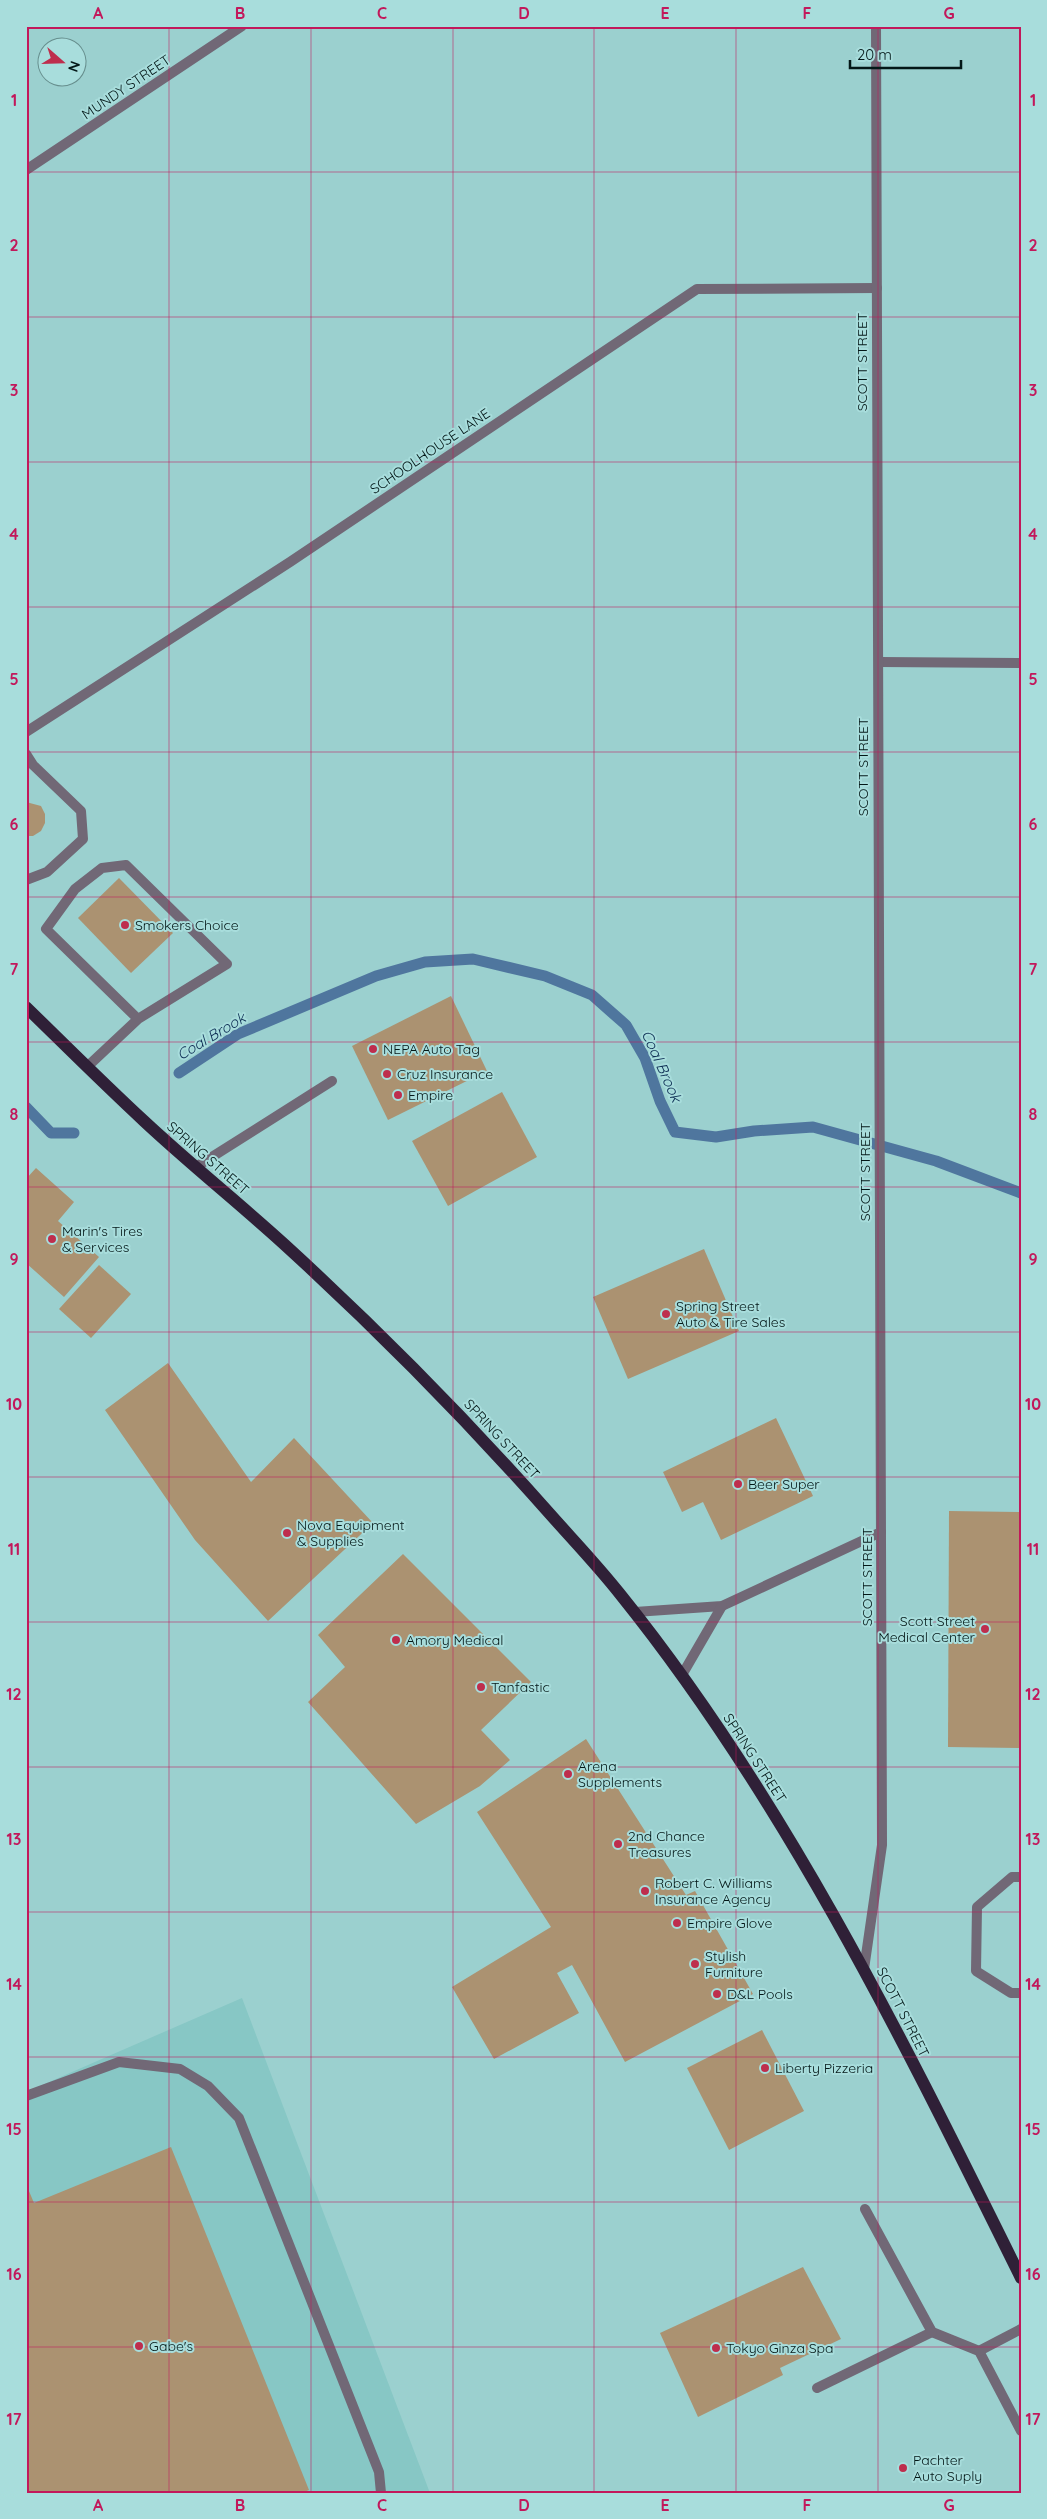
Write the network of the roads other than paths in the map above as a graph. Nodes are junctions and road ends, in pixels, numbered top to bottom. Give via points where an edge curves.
1 (242, 26) edge
2 (876, 26) edge
3 (26, 170) edge
4 (877, 288) junction
5 (880, 662) junction
6 (1021, 663) edge
7 (26, 732) edge
8 (26, 754) edge
9 (30, 768) edge
10 (26, 880) edge
11 (26, 1007) edge
12 (138, 1019) junction
13 (88, 1066) junction
14 (332, 1081) dead end
15 (196, 1167) junction
16 (881, 1532) junction
17 (722, 1606) junction
18 (635, 1612) junction
19 (682, 1675) junction
20 (1021, 1877) edge
21 (864, 1969) junction
22 (1021, 1993) edge
23 (26, 2096) edge
24 (865, 2209) dead end
25 (1020, 2273) edge
26 (1021, 2329) edge
27 (932, 2332) junction
28 (979, 2351) junction
29 (818, 2388) dead end
30 (1021, 2431) edge
31 (381, 2493) edge

1 - 3 street, MUNDY STREET
2 - 4 street, SCOTT STREET
4 - 5 street, SCOTT STREET
4 - 7 street, SCHOOLHOUSE LANE via 698,289 290,562
5 - 6 street
5 - 16 street, SCOTT STREET via 877,718
8 - 9 street
9 - 10 street via 80,811 83,839 47,872
11 - 13 main road, SPRING STREET
12 - 12 street via 227,964 126,865 102,868 75,889 46,929
12 - 13 street
13 - 15 main road, SPRING STREET
14 - 15 street
15 - 18 main road, SPRING STREET via 284,1244 413,1366 515,1474
16 - 17 street
16 - 21 street, SCOTT STREET via 882,1845
17 - 18 street
17 - 19 street
18 - 19 main road, SPRING STREET
19 - 21 main road, SPRING STREET via 754,1781
20 - 22 street via 1012,1877 977,1907 976,1971 1011,1993
21 - 25 main road, SCOTT STREET
23 - 31 street via 120,2062 180,2069 208,2086 239,2118 379,2472
24 - 27 street
26 - 28 street
27 - 28 street
27 - 29 street
28 - 30 street

